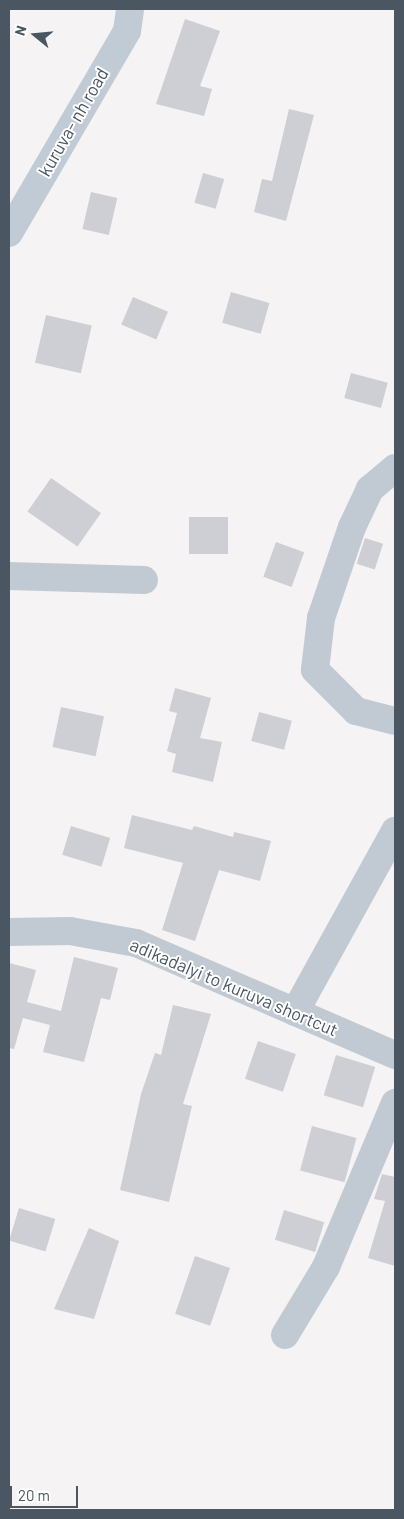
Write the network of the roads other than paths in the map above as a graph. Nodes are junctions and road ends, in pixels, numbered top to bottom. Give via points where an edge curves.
1 (130, 9) edge
2 (9, 233) edge
3 (395, 468) edge
4 (9, 576) edge
5 (144, 580) dead end
6 (395, 721) edge
7 (395, 830) edge
8 (9, 932) edge
9 (295, 1012) junction
10 (395, 1055) edge
11 (395, 1103) edge
12 (285, 1335) dead end

1 - 2 main road, kuruva- nh road via 127,31
3 - 6 street via 370,489 352,527 321,618 315,670 356,711
4 - 5 street
7 - 9 street
8 - 9 street, adikadalyi to kuruva shortcut via 70,931 136,943
9 - 10 street, adikadalyi to kuruva shortcut
11 - 12 street via 326,1267

